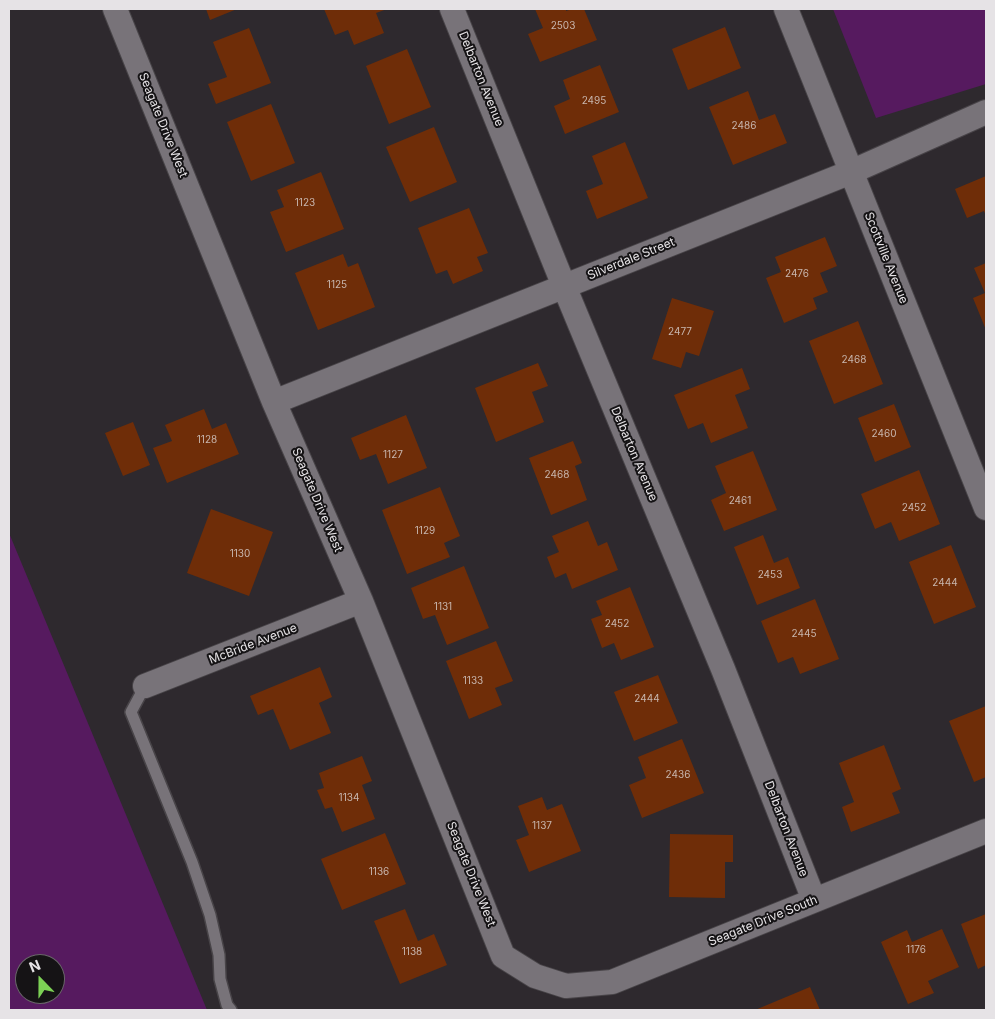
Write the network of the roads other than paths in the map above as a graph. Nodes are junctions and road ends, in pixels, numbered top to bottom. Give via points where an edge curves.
1 (115, 9) edge
2 (452, 9) edge
3 (786, 9) edge
4 (986, 112) edge
5 (851, 172) junction
6 (564, 286) junction
7 (274, 402) junction
8 (986, 508) edge
9 (361, 601) junction
10 (145, 686) joint
11 (986, 831) edge
12 (814, 900) junction
13 (535, 976) joint
14 (231, 1010) edge

1 - 7 street, Seagate Drive West
2 - 6 street, Delbarton Avenue
3 - 5 street, Scottville Avenue
4 - 5 street, Silverdale Street
5 - 6 street, Silverdale Street
5 - 8 street, Scottville Avenue
6 - 7 street, Silverdale Street
6 - 12 street, Delbarton Avenue via 723,668
7 - 9 street, Seagate Drive West
9 - 10 street, McBride Avenue
9 - 13 street, Seagate Drive West via 503,956
10 - 14 lane via 131,712 210,915 219,955 220,979
11 - 12 street, Seagate Drive South
12 - 13 street, Seagate Drive South via 612,982 566,986

